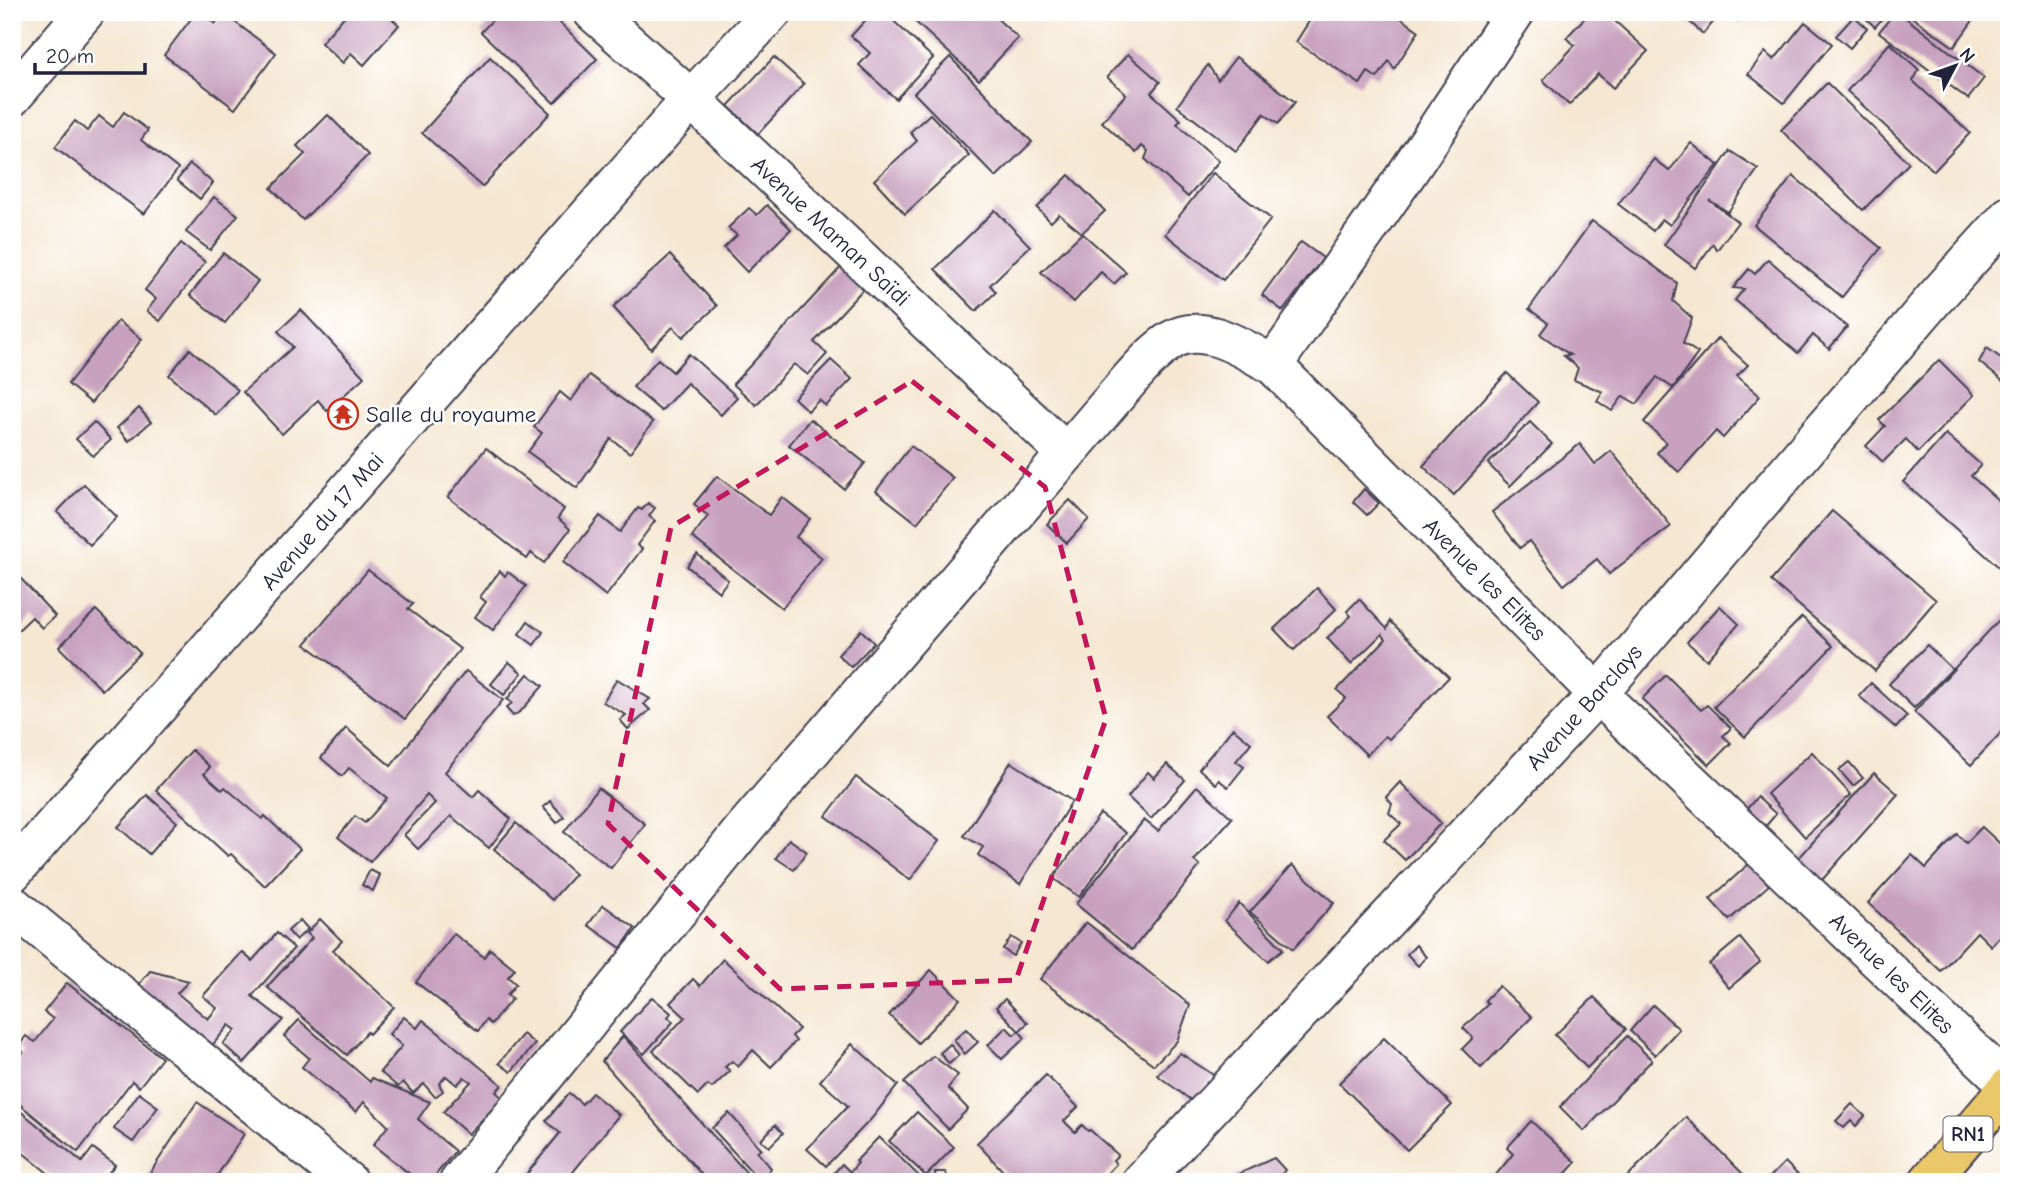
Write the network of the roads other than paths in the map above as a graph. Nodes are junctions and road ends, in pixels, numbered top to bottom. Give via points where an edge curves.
1 (85, 12) edge
2 (593, 12) edge
3 (772, 12) edge
4 (1515, 12) edge
5 (12, 97) edge
6 (691, 99) junction
7 (2009, 216) edge
8 (1273, 365) junction
9 (1066, 453) junction
10 (1598, 694) junction
11 (12, 873) edge
12 (12, 905) edge
13 (2009, 1086) edge
14 (348, 1182) edge
15 (459, 1182) edge
16 (1142, 1182) edge
17 (1928, 1182) edge

1 - 5 street
2 - 6 street, Avenue Maman Saïdi
3 - 6 street, Avenue du 17 Mai
4 - 8 street
6 - 9 street, Avenue Maman Saïdi
6 - 11 street, Avenue du 17 Mai
7 - 10 street, Avenue Barclays
8 - 9 street, Avenue les Elites via 1227,341 1197,333 1174,339 1132,377
8 - 10 street, Avenue les Elites
9 - 15 street, Avenue les Elites via 743,830
10 - 13 street, Avenue les Elites
10 - 16 street, Avenue Barclays
12 - 14 street
13 - 17 highway, RN1

